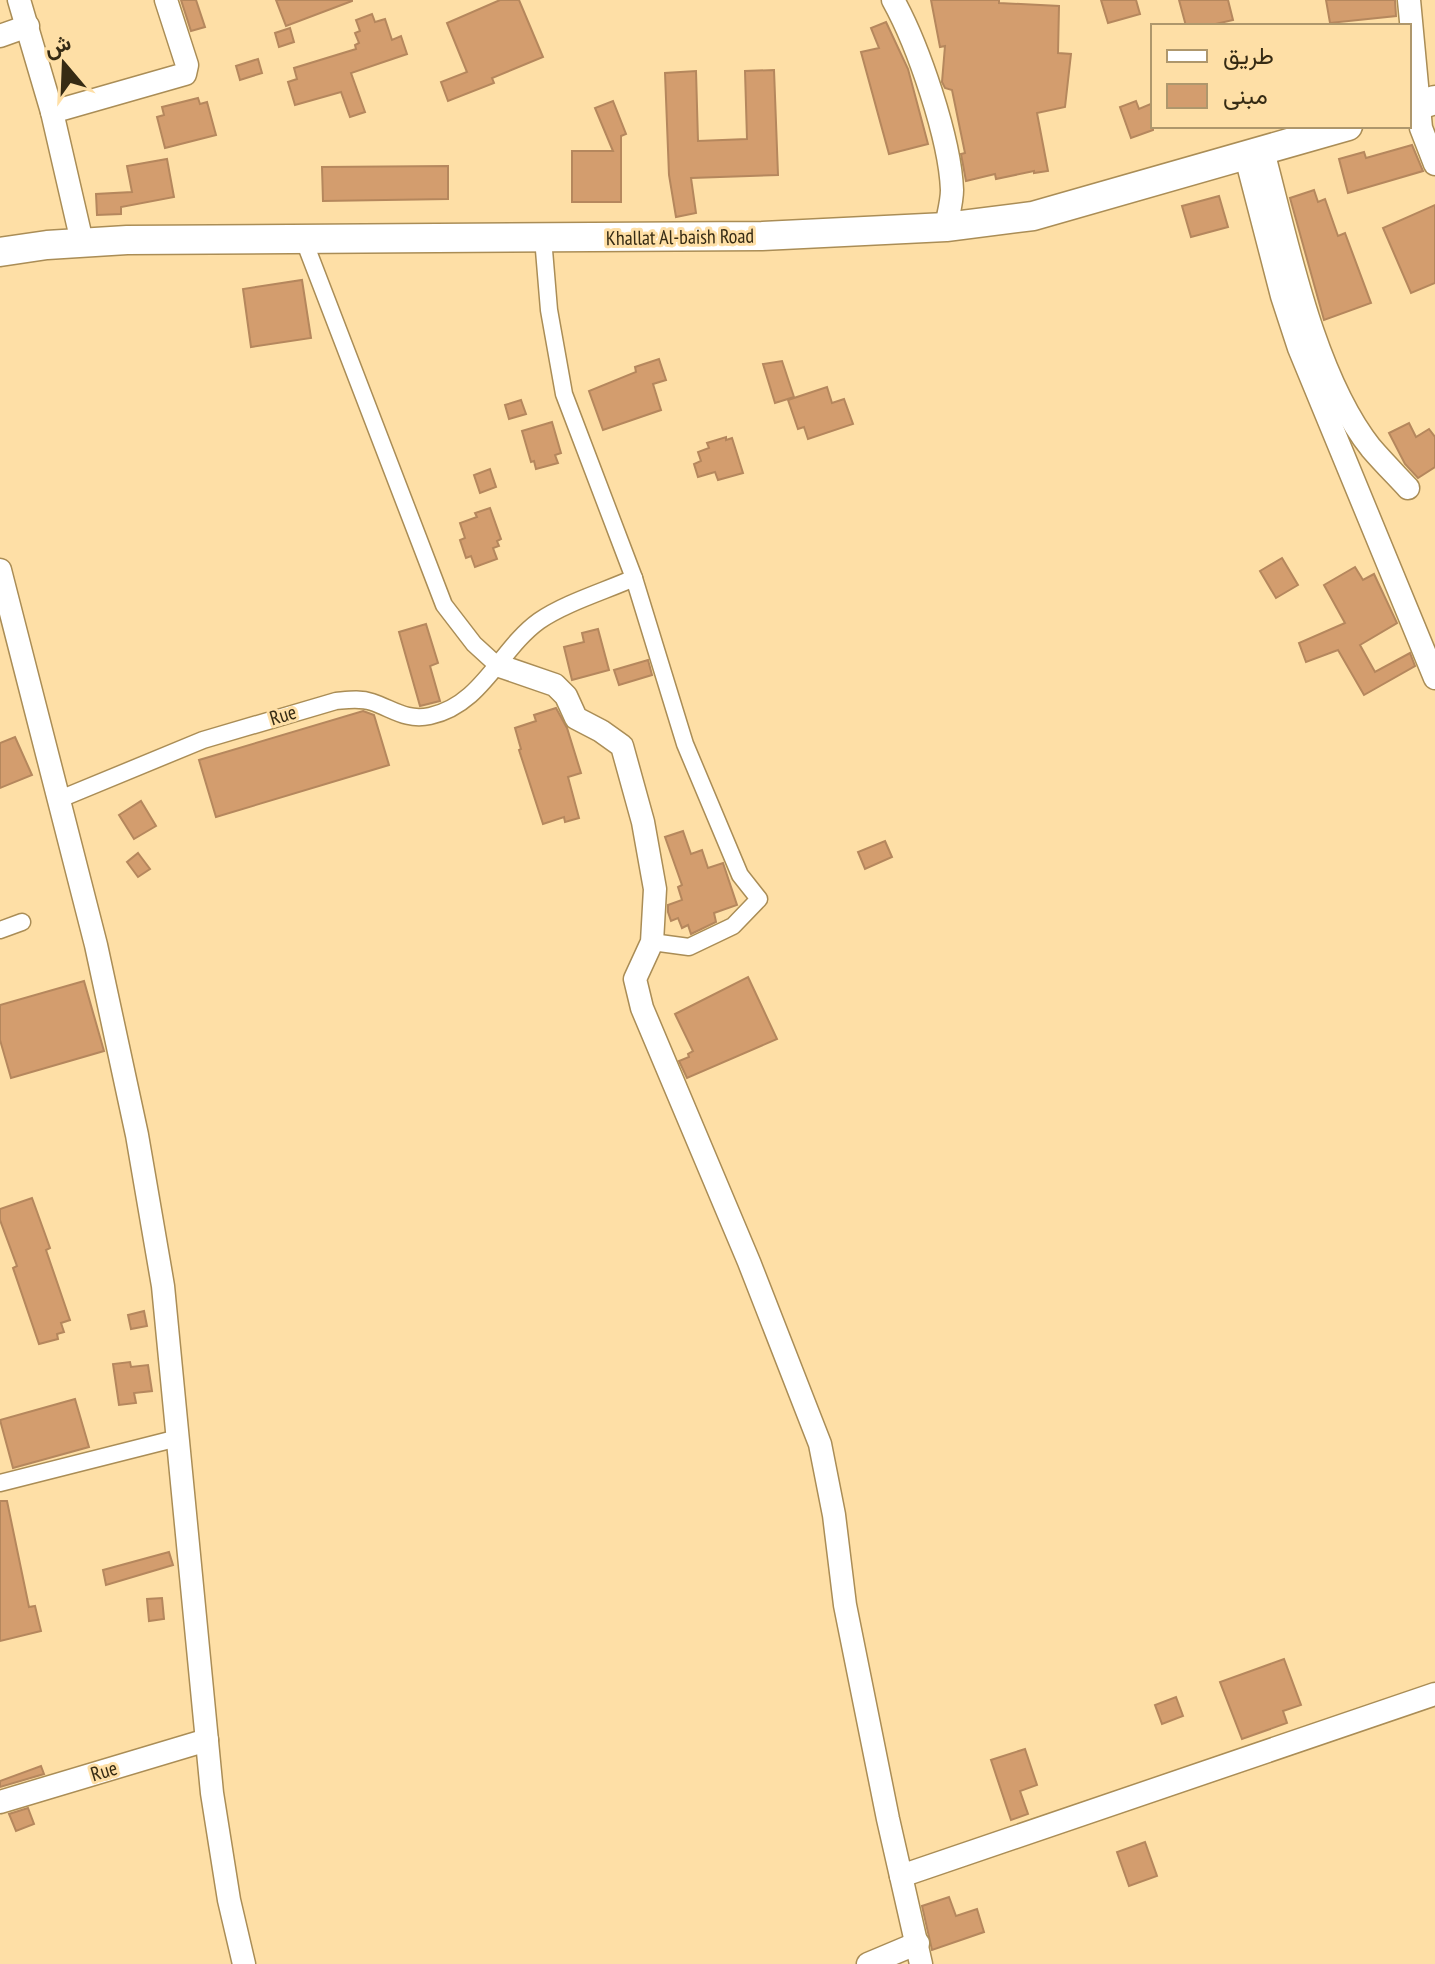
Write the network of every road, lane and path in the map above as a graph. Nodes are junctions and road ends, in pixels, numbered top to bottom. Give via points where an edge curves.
1 (19, 0) edge
2 (166, 0) edge
3 (893, 0) edge
4 (1409, 0) edge
5 (28, 26) junction
6 (0, 36) edge
7 (1421, 104) edge
8 (52, 112) junction
9 (1341, 128) edge
10 (1255, 154) junction
11 (1435, 164) edge
12 (946, 227) junction
13 (303, 238) junction
14 (543, 238) junction
15 (82, 242) junction
16 (0, 252) edge
17 (1408, 488) dead end
18 (634, 578) junction
19 (2, 583) edge
20 (497, 665) junction
21 (1435, 678) edge
22 (60, 799) junction
23 (22, 922) dead end
24 (0, 930) edge
25 (652, 942) junction
26 (178, 1438) junction
27 (0, 1483) edge
28 (1435, 1694) edge
29 (207, 1740) junction
30 (0, 1802) edge
31 (901, 1876) junction
32 (920, 1954) edge
33 (244, 1964) edge
34 (868, 1964) edge

1 - 5 street
2 - 8 street via 188,68 185,74
3 - 12 street via 909,28 945,146 952,192
4 - 7 street
5 - 6 street
5 - 8 street
7 - 11 street via 1421,128
8 - 15 street
9 - 10 street, Khallat Al-baish Road
10 - 12 street, Khallat Al-baish Road via 1033,216
10 - 17 street via 1316,340 1343,403 1370,447
10 - 21 street via 1282,296 1299,348
12 - 14 street, Khallat Al-baish Road
13 - 14 street, Khallat Al-baish Road
13 - 15 street, Khallat Al-baish Road
13 - 20 street via 444,605
14 - 18 street via 564,394
15 - 16 street, Khallat Al-baish Road
18 - 20 street, Rue via 537,622
18 - 25 street via 685,744 740,875 759,899 733,926 689,947
19 - 22 street
20 - 22 street, Rue via 478,688 435,715 416,719 373,702 336,701 203,740
20 - 25 street via 555,685 576,718 622,746 655,889
22 - 26 street via 137,1135 163,1286
23 - 24 street
25 - 31 street via 635,979 642,1008 820,1444 845,1605
26 - 27 street
26 - 29 street
28 - 31 street
29 - 30 street, Rue
29 - 33 street via 219,1847
31 - 32 street
32 - 34 street

